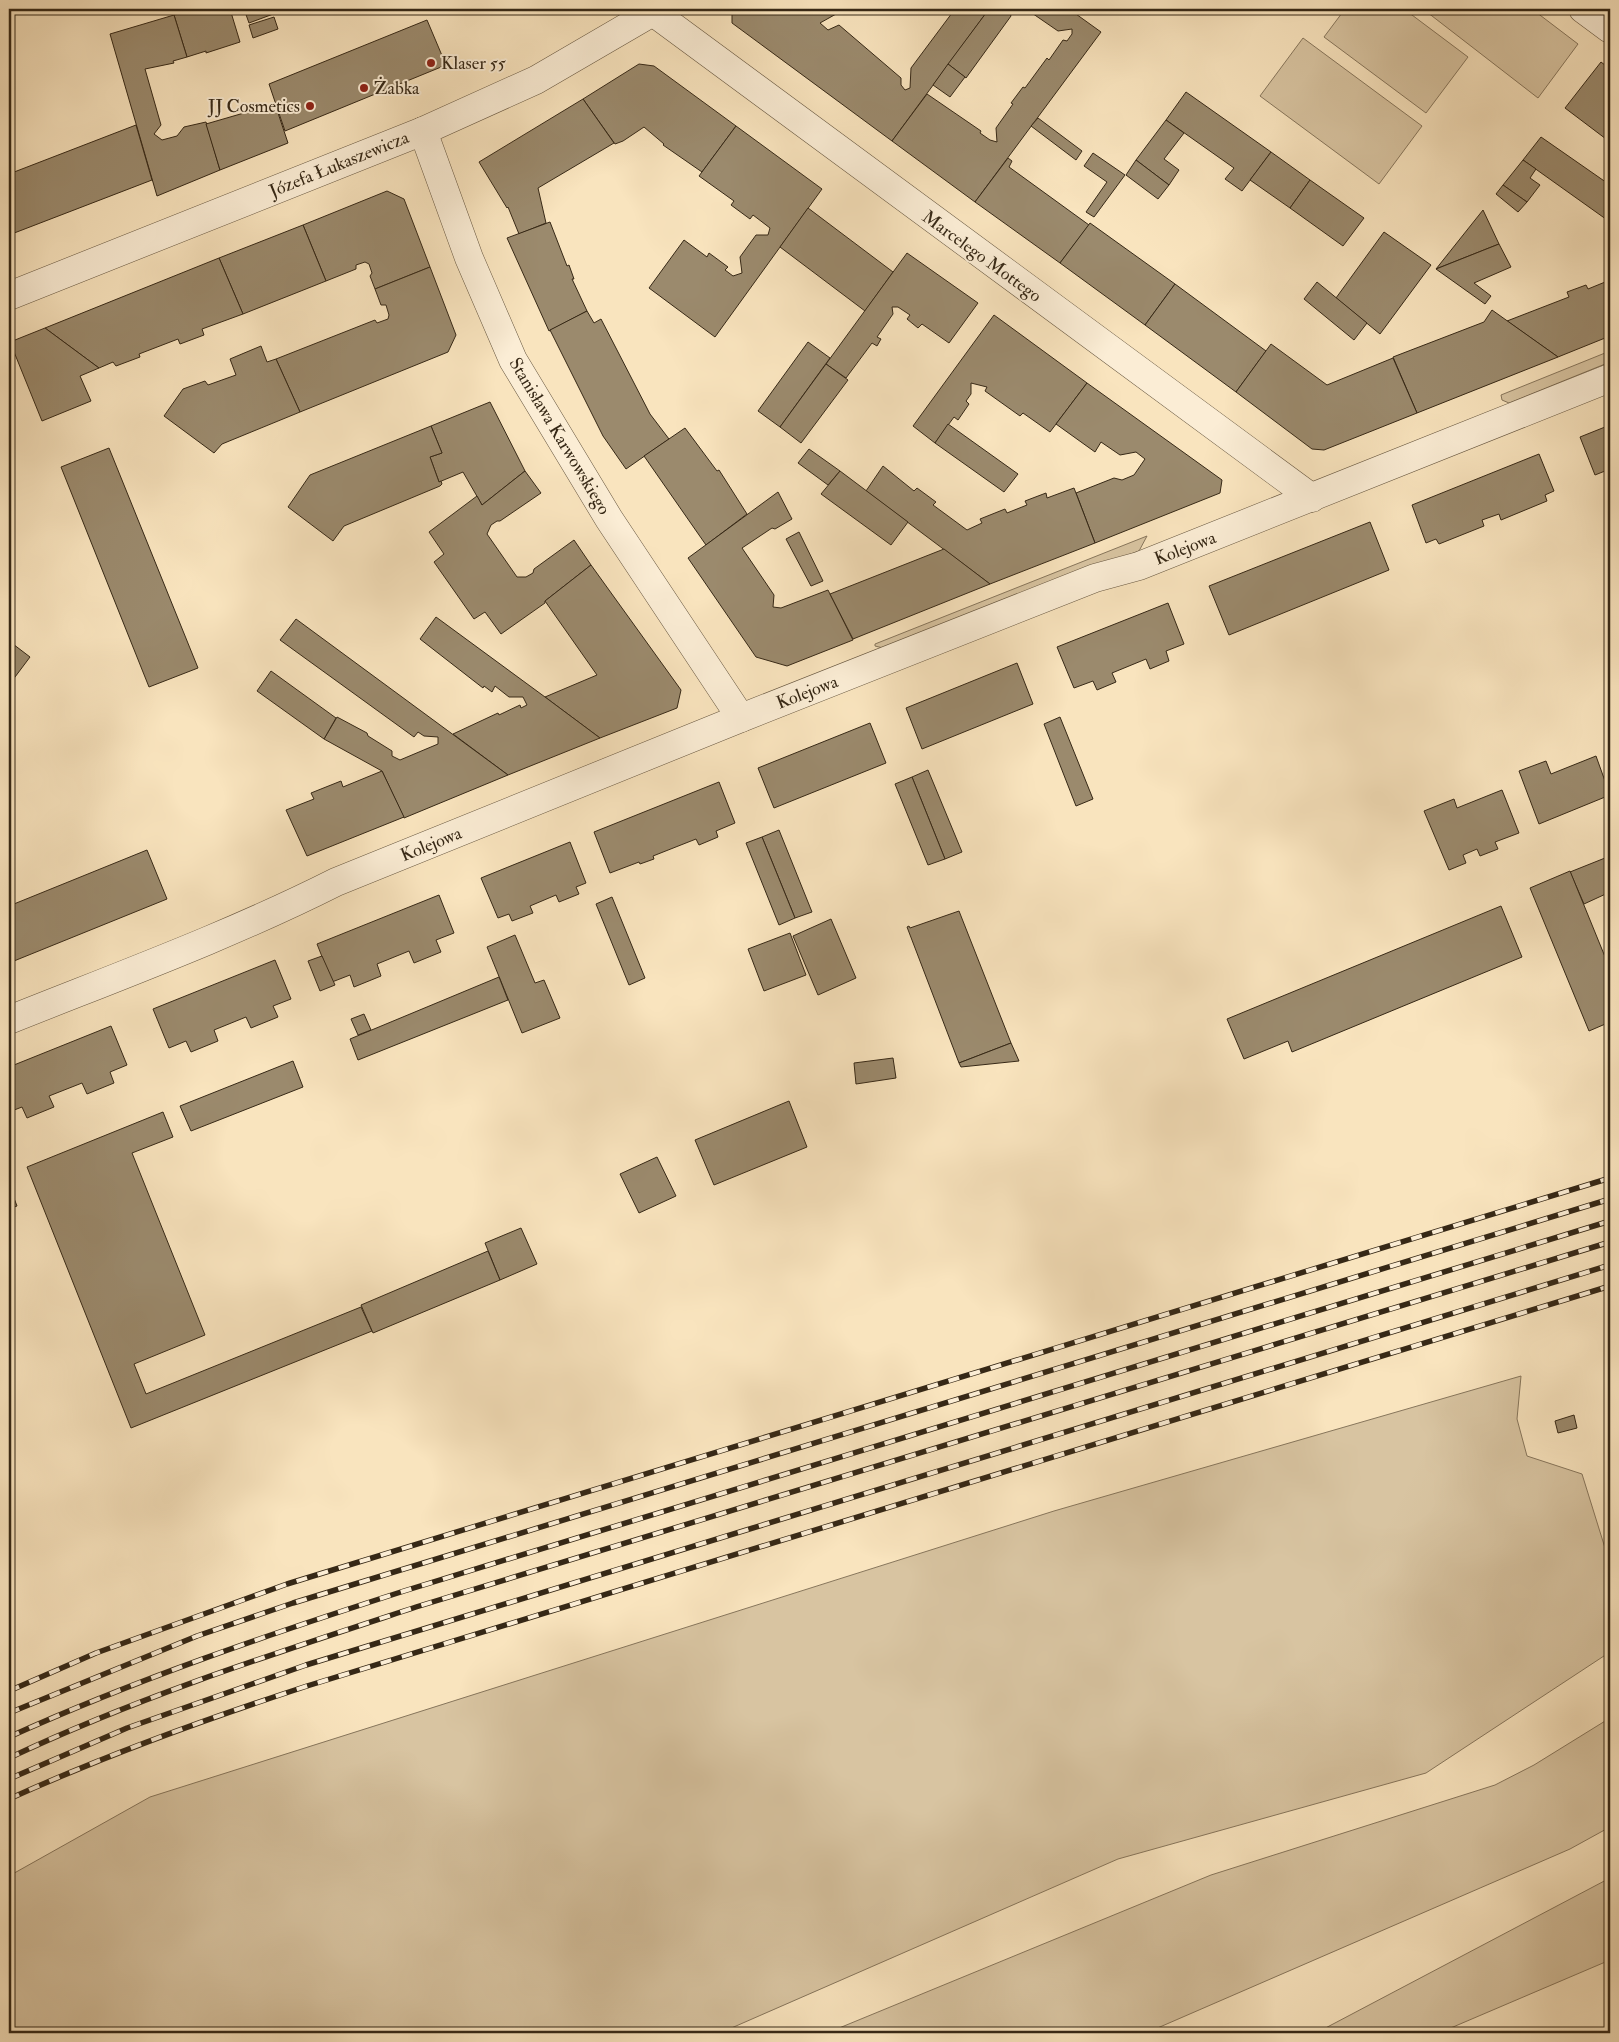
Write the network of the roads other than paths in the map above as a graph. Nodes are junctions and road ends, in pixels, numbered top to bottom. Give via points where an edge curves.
1 (1584, 9) edge
2 (656, 10) edge
3 (1610, 29) edge
4 (423, 131) junction
5 (9, 296) edge
6 (1610, 378) edge
7 (1312, 498) junction
8 (741, 718) junction
9 (9, 1020) edge

1 - 3 street
2 - 4 street, Józefa Łukaszewicza via 536,80
2 - 7 street, Marcelego Mottego
4 - 5 street, Józefa Łukaszewicza
4 - 8 street, Stanisława Karwowskiego via 469,258 513,360 609,519
6 - 7 street, Kolejowa
7 - 8 street, Kolejowa via 1139,566 1095,578
8 - 9 street, Kolejowa via 336,882 203,942

